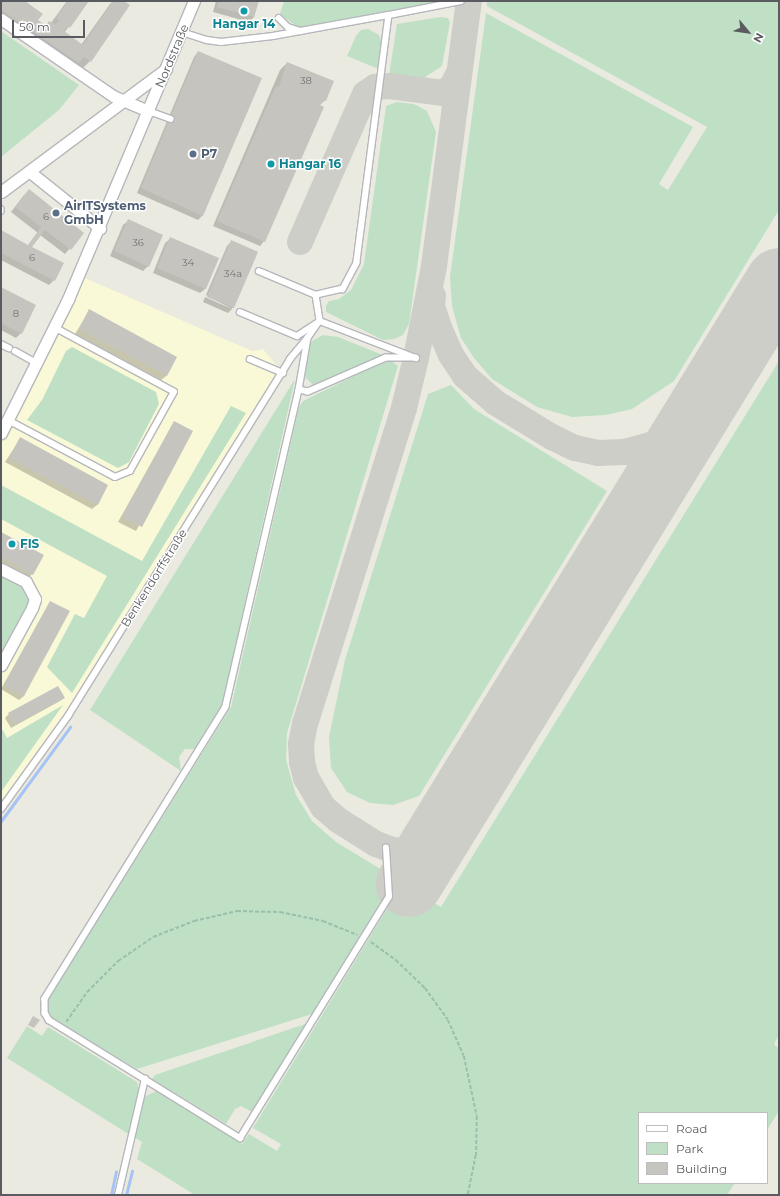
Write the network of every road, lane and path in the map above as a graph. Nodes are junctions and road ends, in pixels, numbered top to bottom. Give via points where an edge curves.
1 (194, 1) edge
2 (461, 1) edge
3 (389, 15) junction
4 (279, 18) dead end
5 (1, 19) edge
6 (300, 31) junction
7 (182, 32) junction
8 (166, 69) junction
9 (122, 102) junction
10 (149, 111) junction
11 (171, 119) dead end
12 (30, 172) junction
13 (1, 192) edge
14 (100, 228) junction
15 (259, 272) dead end
16 (316, 295) junction
17 (240, 312) dead end
18 (320, 321) junction
19 (55, 328) junction
20 (308, 338) junction
21 (1, 344) edge
22 (250, 359) dead end
23 (37, 363) junction
24 (283, 373) junction
25 (299, 390) junction
26 (8, 420) junction
27 (1, 433) edge
28 (1, 569) edge
29 (1, 665) edge
30 (1, 809) edge
31 (386, 848) dead end
32 (363, 938) junction
33 (62, 1028) junction
34 (145, 1079) junction
35 (118, 1195) edge
36 (468, 1195) edge

1 - 7 street, Nordstraße
2 - 3 lane
3 - 6 lane
3 - 16 lane via 357,262 343,289
4 - 6 lane via 288,27
5 - 9 street
6 - 7 lane via 221,42
7 - 8 street, Nordstraße
8 - 9 street
8 - 10 street, Nordstraße
9 - 10 street
9 - 12 street
10 - 11 lane
10 - 14 street
12 - 13 street
12 - 14 street
14 - 19 street
15 - 16 lane
16 - 18 lane
17 - 18 lane via 297,336
18 - 20 lane, Benkendorffstraße
18 - 25 lane via 416,358 386,358 308,392
19 - 23 street
19 - 26 lane via 174,392 130,471 115,477
20 - 24 lane, Benkendorffstraße
20 - 25 lane
21 - 23 lane
22 - 24 lane
23 - 26 street
24 - 30 lane, Benkendorffstraße via 68,716
25 - 33 lane via 226,707 45,999 45,1013 49,1020
26 - 27 street
28 - 29 street via 26,582 35,599
31 - 32 lane via 389,897
32 - 33 path via 323,921 280,912 237,911 194,921 153,937 118,961 87,992
32 - 34 lane via 240,1138
32 - 36 path via 396,960 424,988 457,1038 470,1076 477,1116 476,1155
33 - 34 lane
34 - 35 lane

